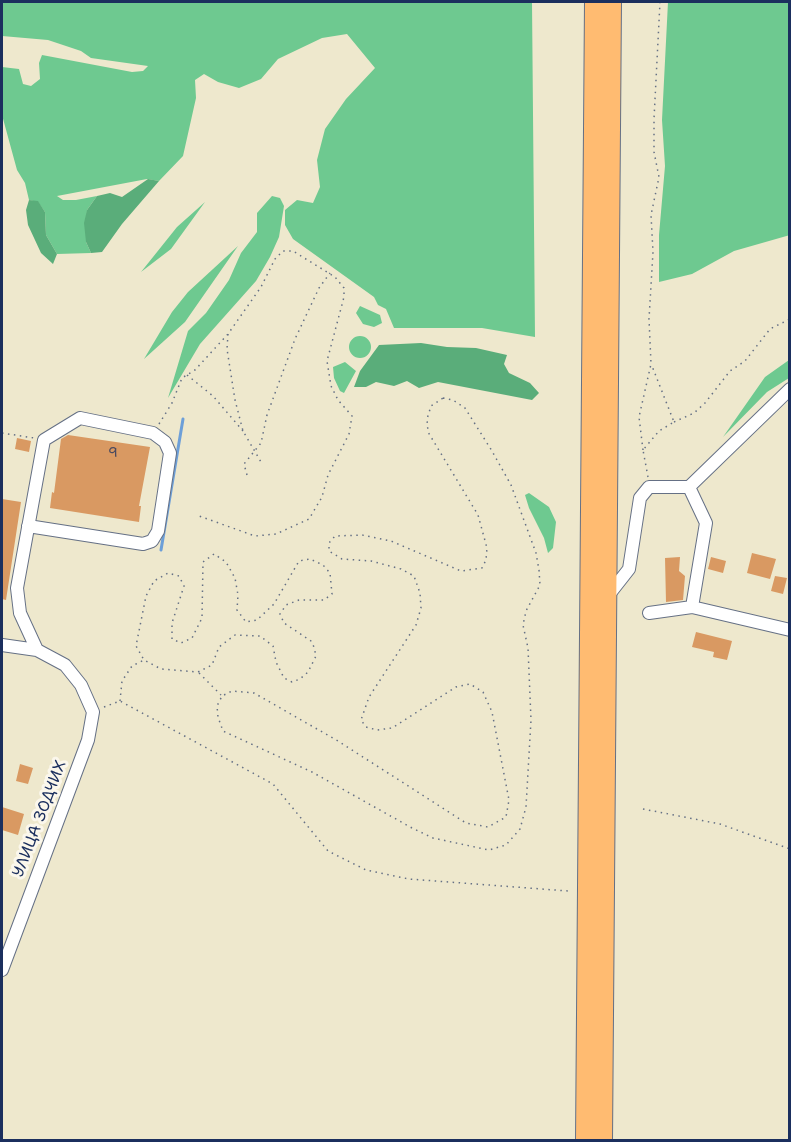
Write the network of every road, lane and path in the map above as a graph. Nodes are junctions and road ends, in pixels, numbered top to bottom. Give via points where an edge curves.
1 (594, 2) edge
2 (612, 2) edge
3 (660, 2) edge
4 (330, 273) junction
5 (789, 319) edge
6 (228, 334) junction
7 (651, 364) junction
8 (187, 375) junction
9 (789, 389) edge
10 (674, 422) junction
11 (243, 431) junction
12 (2, 433) edge
13 (153, 433) junction
14 (44, 440) junction
15 (643, 450) junction
16 (254, 451) junction
17 (261, 462) dead end
18 (246, 475) dead end
19 (649, 487) junction
20 (689, 487) junction
21 (199, 516) dead end
22 (28, 526) junction
23 (607, 597) junction
24 (692, 608) junction
25 (649, 613) dead end
26 (789, 630) edge
27 (2, 645) edge
28 (37, 651) junction
29 (144, 660) junction
30 (198, 672) junction
31 (222, 696) junction
32 (120, 701) junction
33 (93, 712) junction
34 (643, 809) dead end
35 (789, 849) edge
36 (567, 891) dead end
37 (2, 970) edge
38 (585, 1140) edge
39 (603, 1140) edge

1 - 38 highway
2 - 23 highway
3 - 7 path via 654,130 658,177 651,215
4 - 6 path via 293,251 283,251
4 - 16 path via 295,339 261,443
4 - 21 path via 344,288 344,297 327,361 331,386 352,416 349,434 328,475 322,497 309,519 276,534 255,536
5 - 10 path via 770,329 694,413
6 - 8 path
6 - 11 path via 229,372
7 - 10 path
7 - 15 path via 639,417
8 - 11 path via 213,396
8 - 13 path
9 - 20 street
10 - 15 path via 659,431
11 - 16 path
12 - 14 path
13 - 14 street via 80,418
13 - 22 street via 165,442 170,453 158,531 152,540 143,544
14 - 22 street
15 - 19 path
16 - 17 path
16 - 18 path via 244,464
19 - 20 street
19 - 23 street via 640,498 629,569
20 - 24 street via 706,523
22 - 28 street via 17,588 20,614
23 - 39 highway
24 - 25 street
24 - 26 street
27 - 28 street
28 - 33 street via 64,665 81,685
29 - 30 path via 161,669
29 - 30 path via 136,646 146,596 154,582 168,573 179,576 184,586 172,623 172,639 181,643 192,638 202,618 203,562 213,554 226,562 235,578 237,610 246,622 257,620 274,604 299,561 310,559 330,573 332,594 324,600 299,600 286,605 280,614 284,623 314,647 316,656 300,679 292,682 284,678 273,646 260,636 235,635 219,647 212,665
29 - 32 path via 132,666 123,681
30 - 31 path
31 - 31 path via 241,691 264,699 466,823 488,827 506,817 509,800 492,712 483,692 470,684 456,687 392,728 377,730 366,727 361,720 369,696 416,625 420,592 414,576 401,569 342,559 329,551 329,543 336,536 362,535 392,542 461,571 482,568 487,548 478,515 429,432 427,418 431,406 443,398 465,408 511,485 539,570 540,585 523,625 528,648 531,720 526,807 520,829 506,845 489,850 433,838 312,772 223,731 217,706
32 - 33 path
32 - 36 path via 273,784 328,851 366,870 409,879
33 - 37 street, УЛИЦА ЗОДЧИХ via 88,740
34 - 35 path via 720,824

